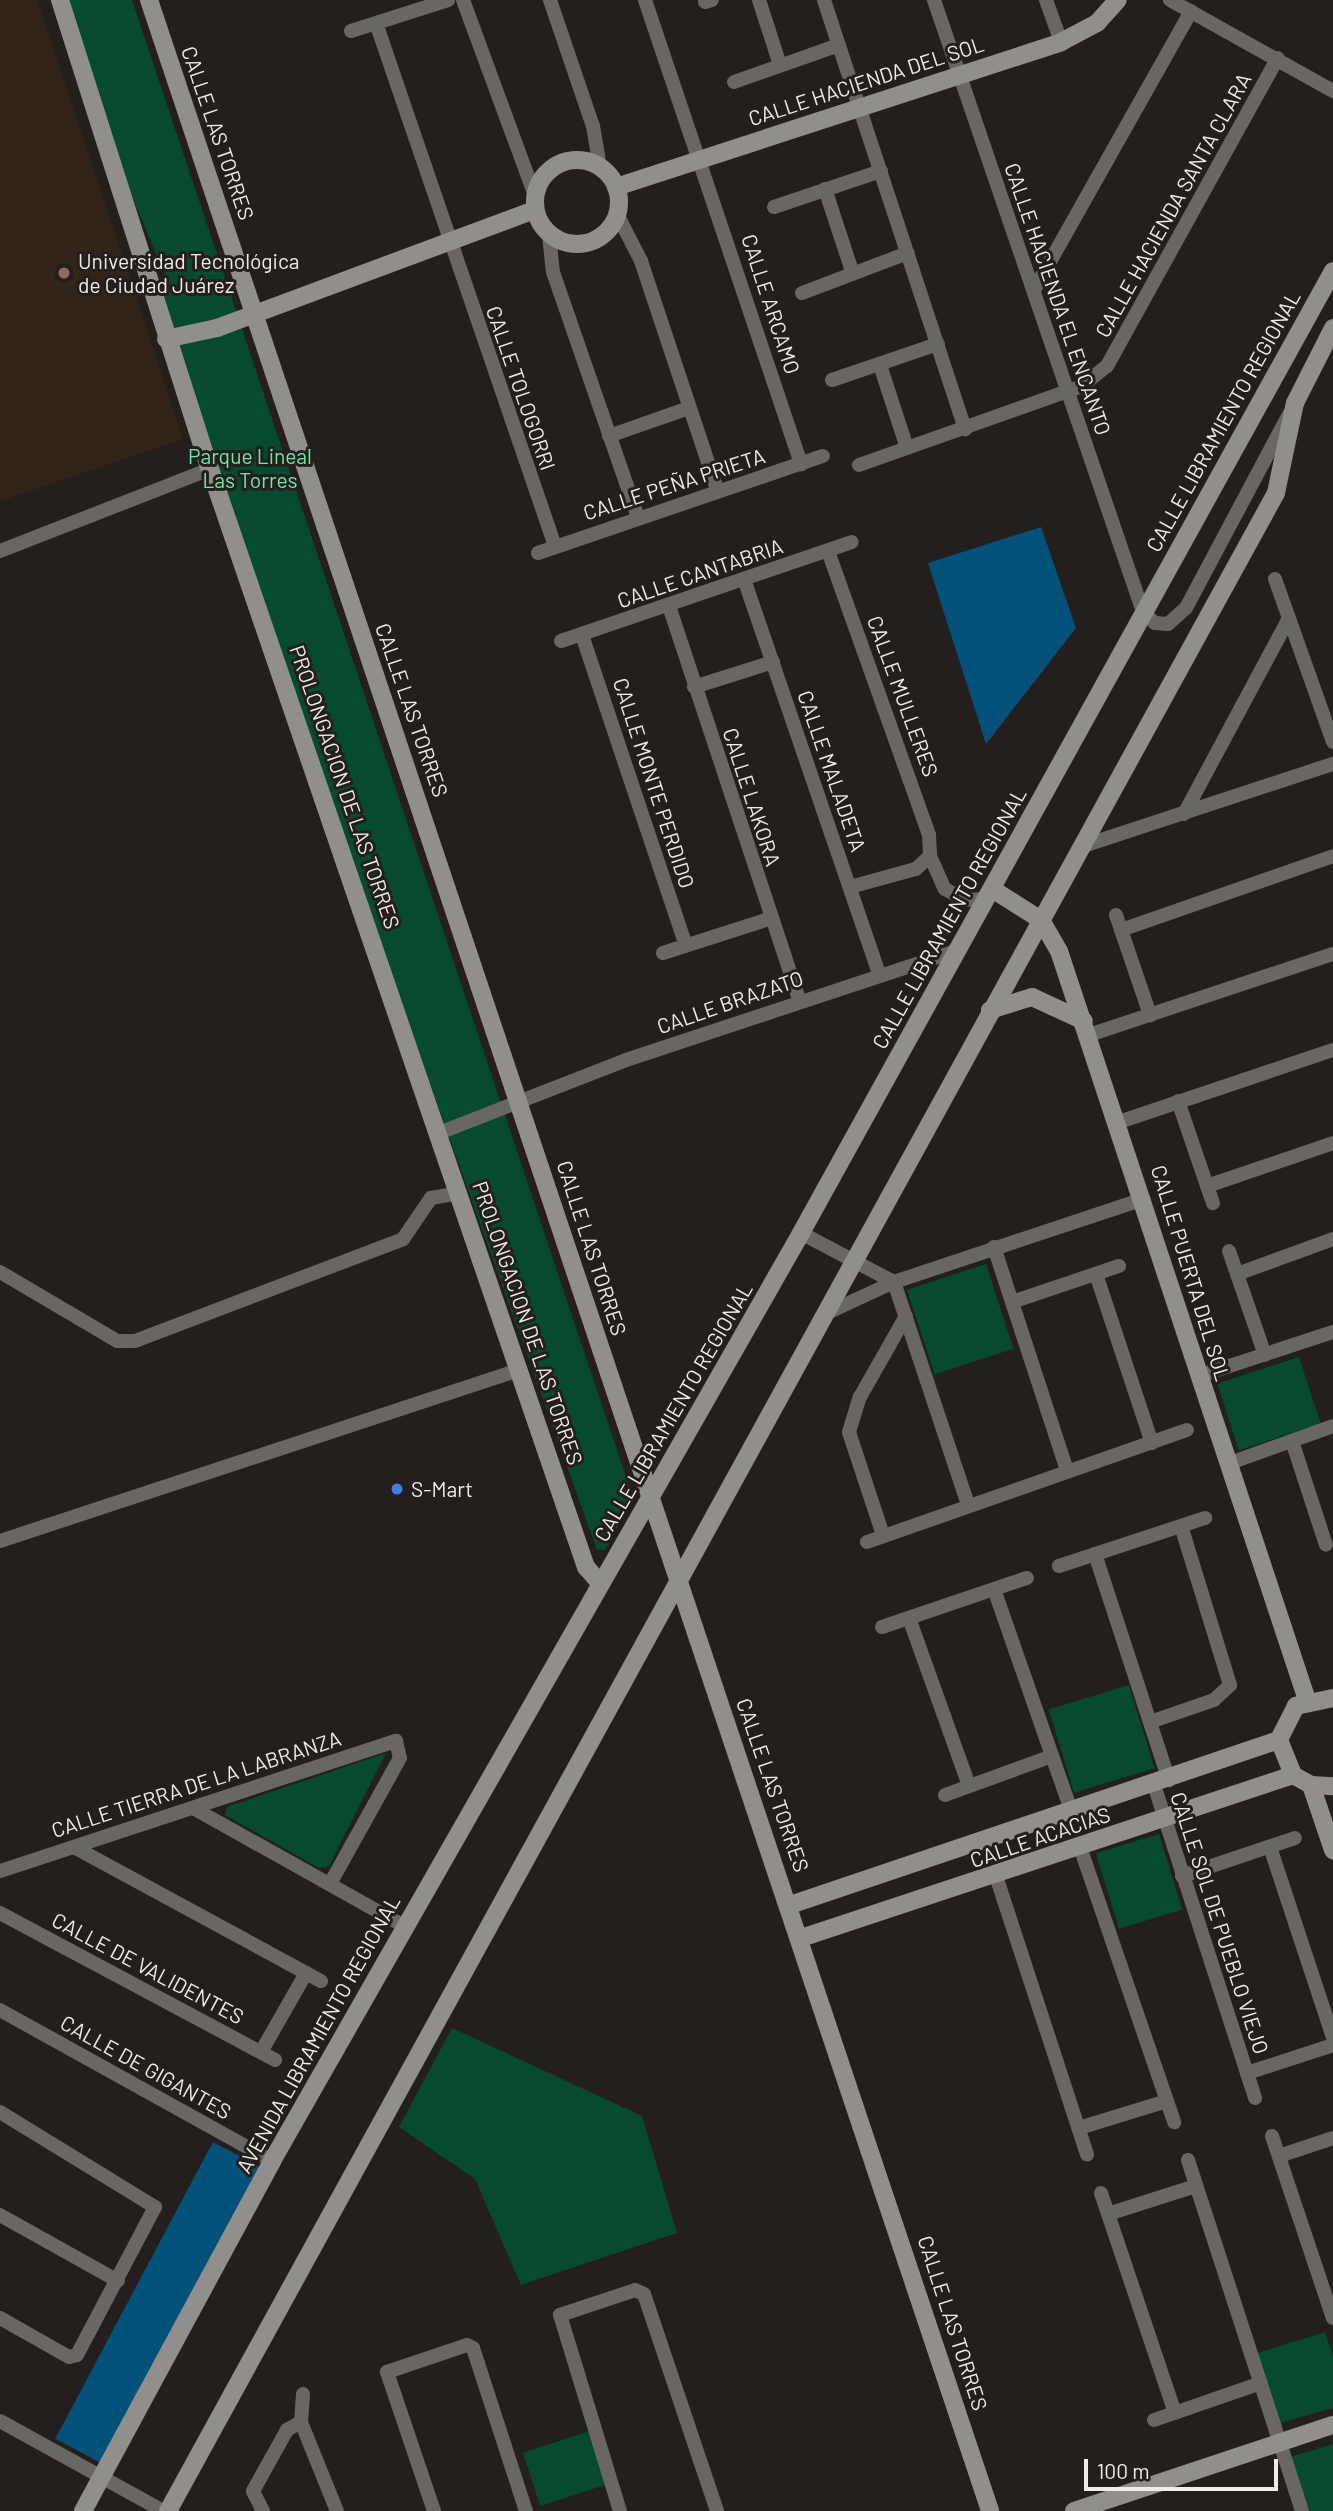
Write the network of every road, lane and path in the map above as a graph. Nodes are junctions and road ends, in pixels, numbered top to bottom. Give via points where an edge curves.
1 (60, 0) edge
2 (149, 0) edge
3 (449, 0) edge
4 (463, 0) edge
5 (550, 0) edge
6 (645, 0) edge
7 (759, 0) edge
8 (824, 0) edge
9 (934, 0) edge
10 (1046, 0) edge
11 (1118, 0) edge
12 (1170, 0) edge
13 (1191, 11) junction
14 (376, 23) junction
15 (351, 31) dead end
16 (1061, 42) junction
17 (839, 45) junction
18 (1278, 58) junction
19 (779, 65) junction
20 (959, 75) junction
21 (734, 82) dead end
22 (1333, 91) edge
23 (860, 106) junction
24 (700, 157) junction
25 (600, 167) junction
26 (881, 170) junction
27 (616, 187) junction
28 (825, 190) junction
29 (535, 203) junction
30 (774, 207) dead end
31 (617, 214) junction
32 (549, 235) junction
33 (447, 244) junction
34 (908, 253) junction
35 (1333, 271) edge
36 (853, 274) junction
37 (1034, 290) junction
38 (802, 293) dead end
39 (254, 313) junction
40 (1333, 328) edge
41 (166, 339) junction
42 (938, 344) junction
43 (880, 365) junction
44 (832, 380) dead end
45 (1066, 391) junction
46 (1295, 403) junction
47 (689, 408) junction
48 (965, 429) junction
49 (609, 436) junction
50 (907, 448) junction
51 (823, 456) dead end
52 (801, 464) junction
53 (859, 465) dead end
54 (210, 469) junction
55 (718, 492) junction
56 (638, 518) junction
57 (852, 542) dead end
58 (555, 546) junction
59 (0, 551) edge
60 (828, 551) junction
61 (538, 553) dead end
62 (1275, 579) dead end
63 (745, 582) junction
64 (669, 606) junction
65 (1143, 612) junction
66 (1289, 618) junction
67 (582, 635) junction
68 (561, 641) dead end
69 (773, 662) junction
70 (695, 687) junction
71 (1333, 742) edge
72 (1333, 764) edge
73 (1184, 814) junction
74 (1083, 846) junction
75 (930, 856) junction
76 (1333, 856) edge
77 (850, 887) junction
78 (989, 894) junction
79 (1116, 915) dead end
80 (769, 919) junction
81 (1041, 920) junction
82 (1121, 930) junction
83 (686, 945) junction
84 (958, 950) junction
85 (663, 953) dead end
86 (1333, 954) edge
87 (879, 974) junction
88 (799, 1000) junction
89 (990, 1010) junction
90 (1150, 1015) junction
91 (1086, 1028) junction
92 (1333, 1050) edge
93 (519, 1099) junction
94 (1178, 1101) junction
95 (1119, 1122) junction
96 (439, 1133) junction
97 (1333, 1143) edge
98 (1207, 1186) junction
99 (459, 1192) junction
100 (1144, 1199) junction
101 (1213, 1203) dead end
102 (801, 1233) junction
103 (1333, 1239) edge
104 (994, 1247) junction
105 (1229, 1251) dead end
106 (854, 1260) junction
107 (1119, 1266) dead end
108 (0, 1272) edge
109 (1097, 1273) junction
110 (1237, 1273) junction
111 (894, 1282) junction
112 (1012, 1302) junction
113 (825, 1314) junction
114 (906, 1316) junction
115 (1333, 1332) edge
116 (1265, 1355) junction
117 (519, 1370) junction
118 (1199, 1377) junction
119 (1333, 1426) edge
120 (1187, 1430) dead end
121 (1292, 1441) junction
122 (1152, 1443) junction
123 (1227, 1464) junction
124 (1067, 1471) junction
125 (651, 1498) junction
126 (968, 1505) junction
127 (1205, 1518) dead end
128 (1326, 1521) edge
129 (1181, 1526) junction
130 (883, 1535) junction
131 (0, 1541) edge
132 (867, 1542) dead end
133 (1326, 1545) dead end
134 (1095, 1555) junction
135 (1059, 1566) dead end
136 (1027, 1578) dead end
137 (600, 1583) junction
138 (680, 1583) junction
139 (994, 1589) junction
140 (909, 1618) junction
141 (882, 1628) dead end
142 (1333, 1698) edge
143 (1307, 1700) junction
144 (1150, 1723) junction
145 (1279, 1740) junction
146 (1052, 1756) junction
147 (1293, 1775) junction
148 (1161, 1783) junction
149 (1311, 1785) junction
150 (969, 1786) junction
151 (1333, 1786) edge
152 (945, 1794) dead end
153 (194, 1808) junction
154 (1072, 1813) junction
155 (1163, 1819) junction
156 (1295, 1839) dead end
157 (74, 1847) junction
158 (1080, 1847) junction
159 (1270, 1847) junction
160 (1333, 1850) edge
161 (0, 1871) edge
162 (996, 1876) junction
163 (1182, 1876) junction
164 (330, 1884) junction
165 (790, 1905) junction
166 (0, 1913) edge
167 (404, 1926) junction
168 (801, 1938) junction
169 (306, 1973) junction
170 (321, 1981) dead end
171 (0, 2010) edge
172 (1333, 2037) edge
173 (1333, 2046) edge
174 (261, 2052) junction
175 (275, 2060) dead end
176 (1247, 2073) junction
177 (1255, 2098) dead end
178 (1167, 2101) junction
179 (0, 2112) edge
180 (1174, 2122) dead end
181 (1079, 2128) junction
182 (1272, 2137) dead end
183 (1333, 2138) edge
184 (1087, 2155) dead end
185 (1279, 2156) junction
186 (1188, 2160) dead end
187 (272, 2161) junction
188 (1196, 2186) junction
189 (1101, 2193) dead end
190 (1108, 2214) junction
191 (0, 2215) edge
192 (118, 2281) junction
193 (1329, 2295) edge
194 (0, 2318) edge
195 (1333, 2318) edge
196 (1261, 2383) junction
197 (303, 2394) dead end
198 (1175, 2413) junction
199 (1154, 2420) dead end
200 (0, 2421) edge
201 (301, 2423) junction
202 (1333, 2426) edge
203 (1280, 2443) junction
204 (103, 2475) junction
205 (1297, 2510) edge
206 (83, 2511) edge
207 (166, 2511) edge
208 (263, 2511) edge
209 (337, 2511) edge
210 (434, 2511) edge
211 (526, 2511) edge
212 (620, 2511) edge
213 (717, 2511) edge
214 (990, 2511) edge
215 (1073, 2511) edge

1 - 41 street, PROLONGACION DE LAS TORRES
2 - 39 street, CALLE LAS TORRES
3 - 14 street
4 - 29 street
5 - 25 street via 593,126
6 - 24 street, CALLE ARCAMO
7 - 19 street
8 - 17 street
9 - 20 street, CALLE HACIENDA EL ENCANTO
10 - 16 street
11 - 16 street, CALLE HACIENDA DEL SOL via 1097,23
12 - 13 street
13 - 18 street
13 - 37 street
14 - 15 street
14 - 33 street, CALLE TOLOGORRI
16 - 20 street, CALLE HACIENDA DEL SOL
17 - 19 street
17 - 23 street
18 - 22 street
18 - 45 street, CALLE HACIENDA SANTA CLARA via 1118,351 1095,378
19 - 21 street
20 - 23 street, CALLE HACIENDA DEL SOL
20 - 37 street, CALLE HACIENDA EL ENCANTO
23 - 24 street, CALLE HACIENDA DEL SOL
23 - 26 street
24 - 27 street, CALLE HACIENDA DEL SOL
24 - 52 street, CALLE ARCAMO
25 - 27 street
25 - 29 street via 560,163
26 - 28 street
26 - 34 street
27 - 31 street
28 - 30 street
28 - 36 street
29 - 32 street
29 - 33 street
31 - 32 street via 590,243
31 - 47 street via 641,261
32 - 49 street via 553,272
33 - 39 street
33 - 58 street, CALLE TOLOGORRI
34 - 36 street
34 - 42 street
35 - 65 street, CALLE LIBRAMIENTO REGIONAL
36 - 38 street
37 - 45 street, CALLE HACIENDA EL ENCANTO
39 - 41 street
39 - 93 street, CALLE LAS TORRES
40 - 46 street
41 - 54 street, PROLONGACION DE LAS TORRES
42 - 43 street
42 - 48 street
43 - 44 street
43 - 50 street
45 - 48 street, CALLE HACIENDA SANTA CLARA
45 - 65 street, CALLE HACIENDA EL ENCANTO
46 - 65 street via 1186,608 1168,624
46 - 74 street via 1276,493
47 - 49 street
47 - 55 street
48 - 50 street, CALLE HACIENDA SANTA CLARA
49 - 56 street
50 - 53 street, CALLE HACIENDA SANTA CLARA
51 - 52 street, CALLE PEÑA PRIETA
52 - 55 street, CALLE PEÑA PRIETA
54 - 59 street
54 - 96 street, PROLONGACION DE LAS TORRES
55 - 56 street, CALLE PEÑA PRIETA
56 - 58 street, CALLE PEÑA PRIETA
57 - 60 street, CALLE CANTABRIA
58 - 61 street, CALLE PEÑA PRIETA
60 - 63 street, CALLE CANTABRIA
60 - 75 street, CALLE MULLERES via 929,835
62 - 66 street
63 - 64 street, CALLE CANTABRIA
63 - 69 street, CALLE MALADETA
64 - 67 street, CALLE CANTABRIA
64 - 70 street, CALLE LAKORA
65 - 78 street, CALLE LIBRAMIENTO REGIONAL
66 - 71 street
66 - 73 street
67 - 68 street, CALLE CANTABRIA
67 - 83 street, CALLE MONTE PERDIDO
69 - 70 street
69 - 77 street, CALLE MALADETA
70 - 80 street, CALLE LAKORA
72 - 73 street
73 - 74 street
74 - 81 street
75 - 77 street via 916,869
75 - 78 street, CALLE MULLERES via 945,889 965,900
76 - 82 street
77 - 87 street, CALLE MALADETA
78 - 81 street
78 - 84 street, CALLE LIBRAMIENTO REGIONAL
79 - 82 street
80 - 83 street
80 - 88 street, CALLE LAKORA
81 - 89 street
81 - 91 street, CALLE PUERTA DEL SOL
82 - 90 street
83 - 85 street
84 - 87 street, CALLE BRAZATO
84 - 102 street, CALLE LIBRAMIENTO REGIONAL
86 - 90 street
87 - 88 street, CALLE BRAZATO
88 - 93 street, CALLE BRAZATO
89 - 91 street via 1032,997
89 - 106 street
90 - 91 street
91 - 95 street, CALLE PUERTA DEL SOL
92 - 94 street
93 - 96 street, CALLE BRAZATO
93 - 125 street, CALLE LAS TORRES
94 - 95 street
94 - 98 street
95 - 100 street, CALLE PUERTA DEL SOL
96 - 99 street, PROLONGACION DE LAS TORRES
97 - 98 street
98 - 101 street
99 - 108 street via 431,1198 403,1238 135,1341 117,1341
99 - 117 street, PROLONGACION DE LAS TORRES
100 - 104 street
100 - 118 street, CALLE PUERTA DEL SOL
102 - 106 street
102 - 125 street, CALLE LIBRAMIENTO REGIONAL
103 - 110 street
104 - 111 street
104 - 112 street
105 - 110 street
106 - 111 street
106 - 113 street
107 - 109 street
109 - 112 street
109 - 122 street
110 - 116 street
111 - 113 street
111 - 114 street
112 - 124 street
113 - 138 street
114 - 126 street
114 - 130 street via 850,1422 851,1443
115 - 116 street
116 - 118 street
117 - 131 street
117 - 137 street, PROLONGACION DE LAS TORRES via 586,1567
118 - 123 street, CALLE PUERTA DEL SOL
119 - 121 street
120 - 122 street
121 - 123 street
121 - 128 street
122 - 124 street
123 - 143 street, CALLE PUERTA DEL SOL
124 - 126 street
125 - 137 street, CALLE LIBRAMIENTO REGIONAL
125 - 138 street, CALLE LAS TORRES
126 - 130 street
127 - 129 street
128 - 133 street
129 - 134 street
129 - 144 street via 1230,1685 1214,1700
130 - 132 street
134 - 135 street
134 - 144 street, CALLE SOL DE PUEBLO VIEJO
136 - 139 street
137 - 167 street, AVENIDA LIBRAMIENTO REGIONAL
138 - 165 street, CALLE LAS TORRES
138 - 207 street
139 - 140 street
139 - 146 street
140 - 141 street
140 - 150 street
142 - 143 street
143 - 145 street via 1287,1716
144 - 148 street, CALLE SOL DE PUEBLO VIEJO
145 - 147 street
145 - 148 street, CALLE ACACIAS
146 - 150 street
146 - 154 street
147 - 149 street
147 - 155 street, CALLE ACACIAS
148 - 154 street, CALLE ACACIAS
148 - 155 street, CALLE SOL DE PUEBLO VIEJO
149 - 151 street
149 - 160 street
150 - 152 street
153 - 157 street, CALLE TIERRA DE LA LABRANZA
153 - 164 street
153 - 164 street, CALLE TIERRA DE LA LABRANZA via 392,1741 402,1747
154 - 165 street, CALLE ACACIAS
155 - 158 street, CALLE ACACIAS
155 - 163 street, CALLE SOL DE PUEBLO VIEJO
156 - 159 street
157 - 161 street, CALLE TIERRA DE LA LABRANZA
157 - 169 street
158 - 162 street, CALLE ACACIAS
158 - 178 street
159 - 163 street
159 - 172 street
162 - 168 street, CALLE ACACIAS
162 - 181 street
163 - 176 street, CALLE SOL DE PUEBLO VIEJO
164 - 167 street
165 - 168 street, CALLE LAS TORRES
166 - 174 street, CALLE DE VALIDENTES
167 - 187 street, AVENIDA LIBRAMIENTO REGIONAL
168 - 214 street, CALLE LAS TORRES
169 - 170 street
169 - 174 street
171 - 187 street, CALLE DE GIGANTES
173 - 176 street, CALLE SOL DE PUEBLO VIEJO
174 - 175 street, CALLE DE VALIDENTES
176 - 177 street, CALLE SOL DE PUEBLO VIEJO
178 - 180 street
178 - 181 street
179 - 192 street via 149,2197 155,2210
181 - 184 street
182 - 185 street
183 - 185 street
185 - 193 street
186 - 188 street
187 - 204 street, AVENIDA LIBRAMIENTO REGIONAL
188 - 190 street
188 - 196 street
189 - 190 street
190 - 198 street
191 - 192 street
192 - 194 street via 77,2355 69,2357
193 - 195 street
196 - 198 street
196 - 203 street
197 - 201 street
198 - 199 street
200 - 204 street
201 - 208 street via 287,2430 253,2491
201 - 209 street
202 - 203 street
203 - 205 street
203 - 215 street
204 - 206 street, AVENIDA LIBRAMIENTO REGIONAL
204 - 207 street
210 - 211 street via 387,2372 467,2345 473,2348
212 - 213 street via 560,2315 635,2290 644,2294

